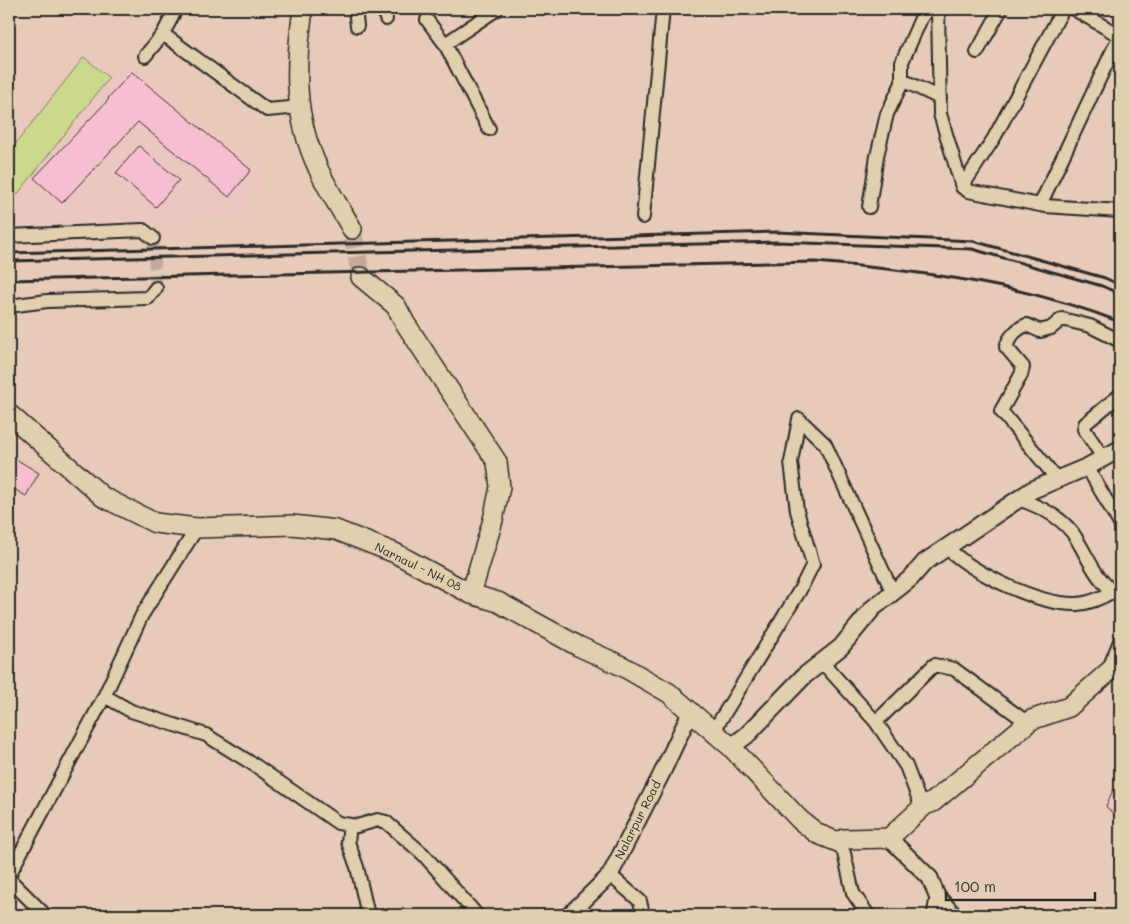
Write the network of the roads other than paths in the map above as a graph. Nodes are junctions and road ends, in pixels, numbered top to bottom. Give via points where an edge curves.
1 (176, 9) edge
2 (355, 9) edge
3 (497, 9) edge
4 (663, 9) edge
5 (930, 9) edge
6 (938, 9) edge
7 (1001, 9) edge
8 (1063, 9) edge
9 (1074, 9) edge
10 (301, 10) edge
11 (428, 20) dead end
12 (357, 26) dead end
13 (163, 34) junction
14 (1120, 35) edge
15 (445, 44) junction
16 (977, 52) dead end
17 (145, 56) dead end
18 (902, 80) junction
19 (940, 98) junction
20 (300, 107) junction
21 (489, 129) dead end
22 (962, 187) junction
23 (1040, 205) junction
24 (869, 207) dead end
25 (1120, 211) edge
26 (643, 217) dead end
27 (352, 229) tunnel mouth
28 (9, 236) edge
29 (153, 238) dead end
30 (361, 277) tunnel mouth
31 (156, 288) dead end
32 (9, 306) edge
33 (1120, 341) edge
34 (1120, 395) edge
35 (9, 414) edge
36 (1120, 449) edge
37 (1104, 459) junction
38 (1087, 467) junction
39 (1058, 478) junction
40 (1018, 499) junction
41 (1120, 524) edge
42 (197, 528) junction
43 (948, 548) junction
44 (893, 593) junction
45 (471, 594) junction
46 (1117, 594) edge
47 (1120, 640) edge
48 (822, 662) junction
49 (1114, 669) edge
50 (103, 699) junction
51 (690, 713) junction
52 (876, 722) junction
53 (1028, 723) junction
54 (713, 732) junction
55 (731, 747) junction
56 (922, 808) junction
57 (350, 825) junction
58 (889, 838) junction
59 (838, 842) junction
60 (9, 875) edge
61 (610, 875) junction
62 (9, 879) edge
63 (935, 892) junction
64 (45, 915) edge
65 (368, 915) edge
66 (477, 915) edge
67 (569, 915) edge
68 (643, 915) edge
69 (868, 915) edge
70 (935, 915) edge
71 (956, 915) edge

1 - 13 street
2 - 12 street
3 - 15 street
4 - 26 street
5 - 18 street via 922,16 902,62
6 - 19 street
7 - 16 street
8 - 22 street via 994,138
9 - 14 street
10 - 20 main road via 297,54
11 - 15 street
13 - 17 street
13 - 20 street via 267,110
14 - 23 street
15 - 21 street
18 - 19 street
18 - 24 street via 887,114
19 - 22 street via 940,114
20 - 27 main road via 304,130 318,168
22 - 23 street via 968,191
23 - 25 street
28 - 29 street via 143,230
30 - 45 main road, Narnaul - NH 08 via 396,306 496,462 500,487 494,520
31 - 32 street via 148,298 47,301
33 - 39 street via 1090,326 1062,318 1050,328 1040,331 1021,326 1008,340 1006,346 1023,367 1001,411
34 - 37 street via 1085,424 1084,429
35 - 42 main road, Narnaul - NH 08 via 103,497 155,523
36 - 37 main road
37 - 38 main road
38 - 39 main road
38 - 41 street
39 - 40 main road
40 - 43 main road
40 - 46 street via 1052,515 1075,536 1096,575
42 - 45 main road, Narnaul - NH 08 via 292,525 336,530 395,553
42 - 50 street via 142,615
43 - 44 main road via 925,562
43 - 46 street via 958,558 996,581 1045,598 1077,604
44 - 48 main road
44 - 54 street via 825,444 799,419 791,462 797,511 813,564
45 - 51 main road via 498,602 622,666 669,694
47 - 49 street
48 - 52 street
48 - 55 main road
49 - 53 main road via 1069,708
50 - 57 street via 108,698 131,711 206,735 338,824
50 - 60 street
51 - 54 main road
51 - 61 street, Nalarpur Road
52 - 53 street via 934,665 954,669
52 - 56 street via 906,766
53 - 56 main road
54 - 55 main road
55 - 59 main road via 800,820 818,834
56 - 58 main road
57 - 65 street via 348,842 358,867
57 - 66 street via 378,820 386,822 423,854
58 - 59 main road via 844,839
58 - 63 street via 930,878
59 - 69 street via 844,853 853,893
61 - 67 street, Nalarpur Road
61 - 68 street via 640,901
62 - 64 street
63 - 70 street via 938,899
63 - 71 street

